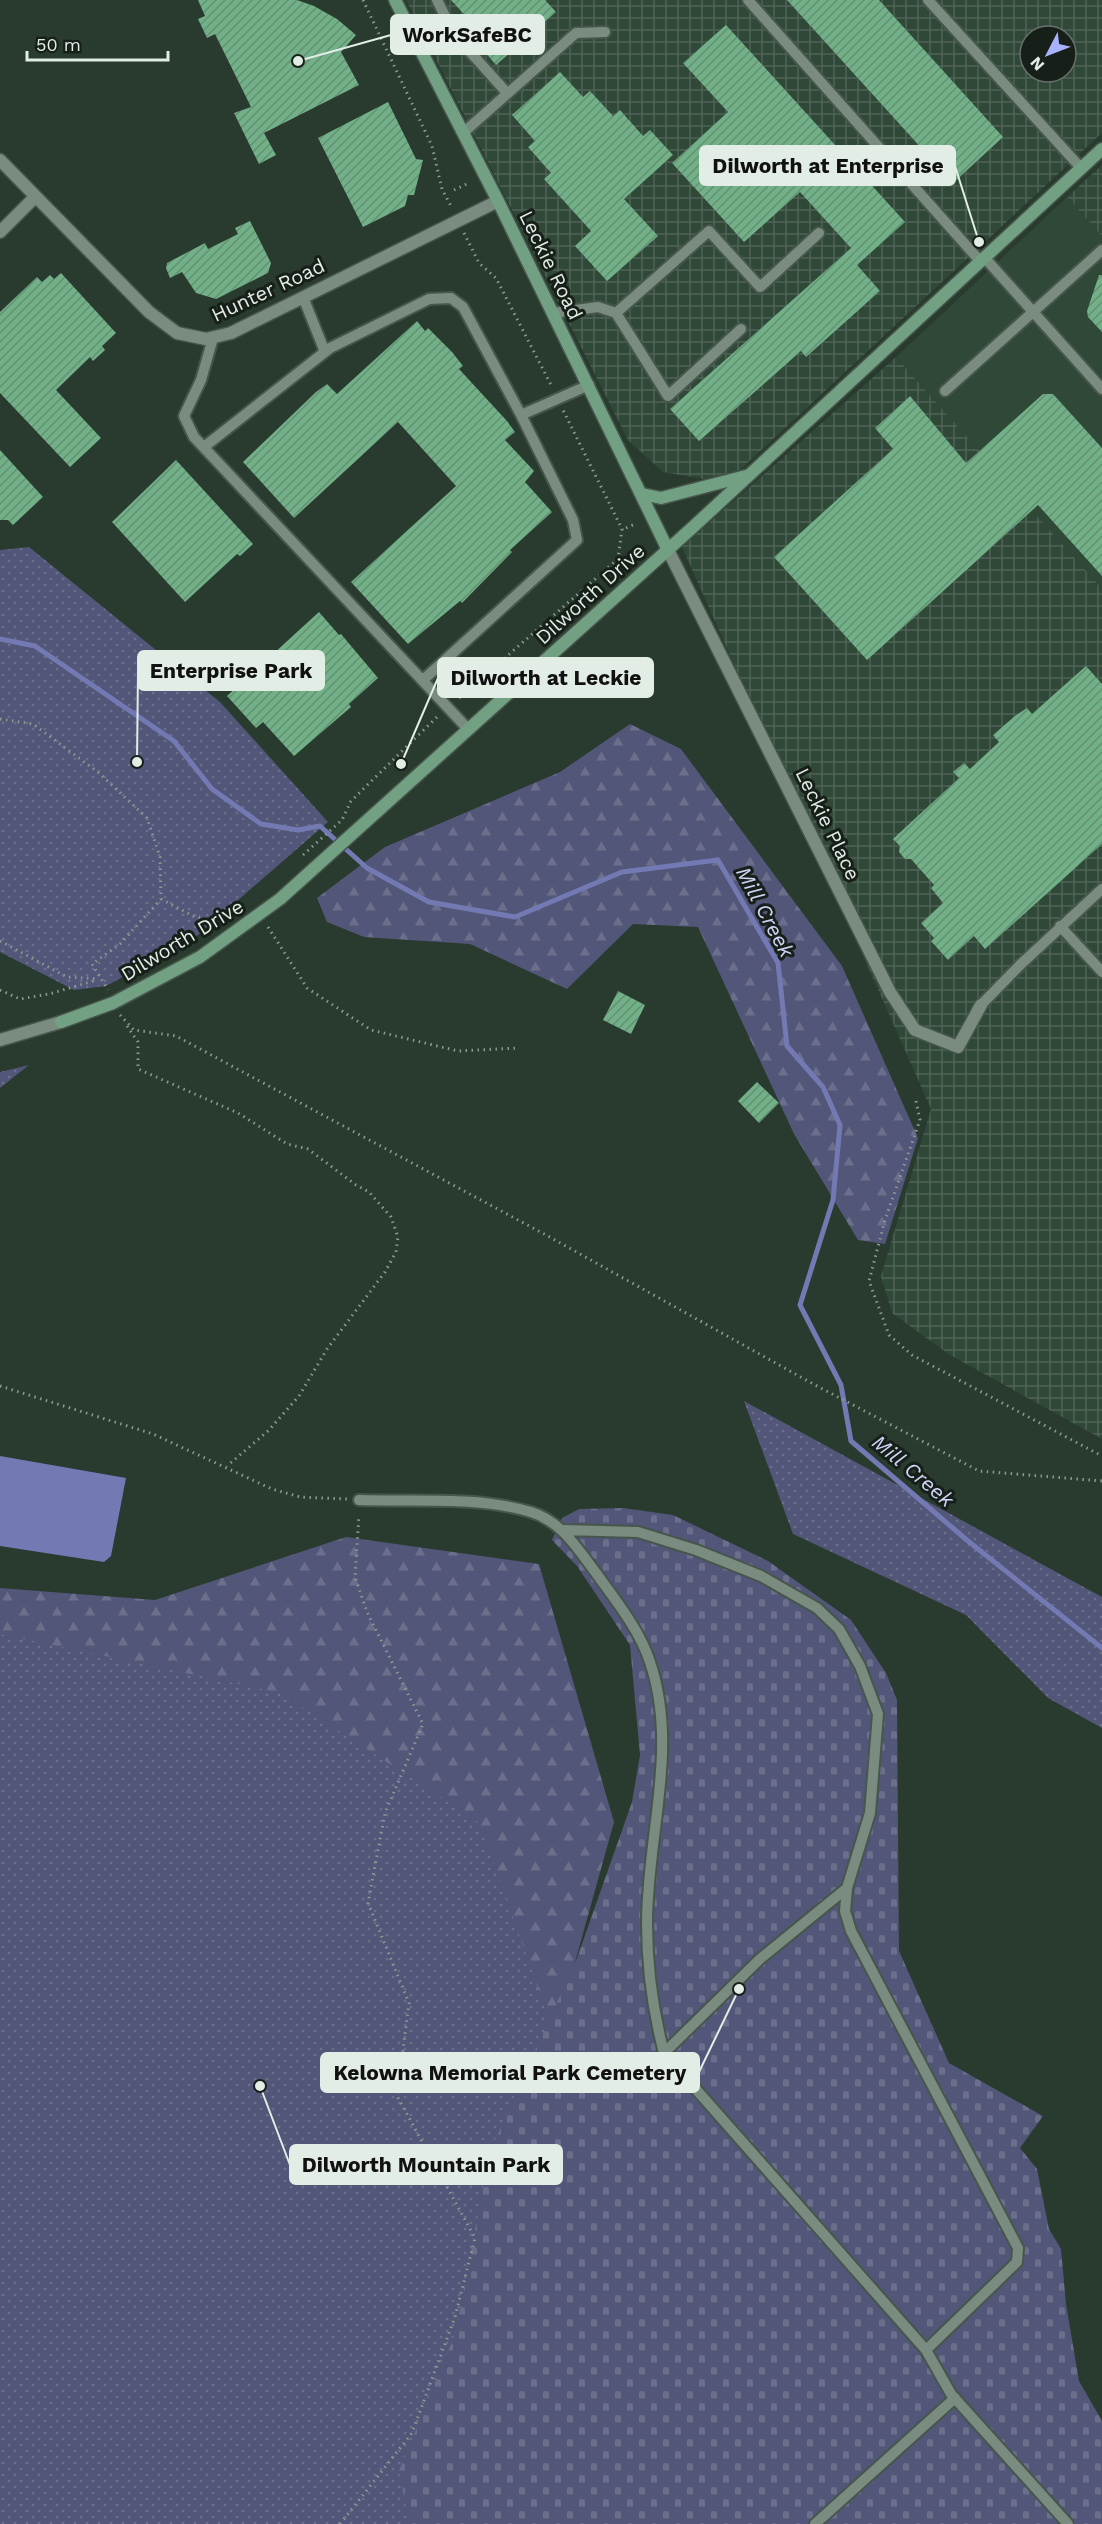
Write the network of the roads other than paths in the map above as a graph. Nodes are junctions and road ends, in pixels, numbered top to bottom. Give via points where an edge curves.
1 (395, 0) edge
2 (437, 0) edge
3 (748, 0) edge
4 (928, 0) edge
5 (605, 32) dead end
6 (507, 93) junction
7 (463, 133) junction
8 (1102, 149) edge
9 (0, 160) edge
10 (1081, 168) junction
11 (34, 198) junction
12 (498, 201) junction
13 (0, 232) edge
14 (819, 233) dead end
15 (1102, 250) edge
16 (982, 259) junction
17 (303, 297) junction
18 (553, 312) junction
19 (1033, 312) junction
20 (616, 313) junction
21 (741, 329) dead end
22 (213, 338) junction
23 (325, 352) junction
24 (589, 386) junction
25 (1102, 389) edge
26 (945, 391) dead end
27 (521, 415) junction
28 (204, 447) junction
29 (747, 476) junction
30 (642, 494) junction
31 (668, 550) junction
32 (423, 680) junction
33 (468, 729) junction
34 (1102, 889) edge
35 (1060, 926) junction
36 (1102, 972) edge
37 (981, 1005) joint
38 (61, 1022) joint
39 (0, 1040) edge
40 (359, 1500) road end
41 (563, 1530) junction
42 (847, 1888) junction
43 (664, 2053) junction
44 (926, 2350) junction
45 (956, 2398) junction
46 (815, 2524) edge
47 (1068, 2524) edge

1 - 7 main road, Leckie Road
2 - 6 lane via 454,34
3 - 16 lane
4 - 10 lane
5 - 6 lane via 576,33
6 - 7 lane
7 - 12 main road, Leckie Road
8 - 10 main road, Dilworth Drive
9 - 11 street, Hunter Road
10 - 16 main road, Dilworth Drive
11 - 13 street
11 - 22 street, Hunter Road via 149,312 177,333
12 - 17 street, Hunter Road
12 - 18 main road, Leckie Road
14 - 20 lane via 760,287 709,231
15 - 19 lane
16 - 19 lane
16 - 29 main road, Dilworth Drive
17 - 22 street, Hunter Road
17 - 23 lane
18 - 20 lane via 598,307
18 - 24 main road, Leckie Road
19 - 25 lane
19 - 26 lane
20 - 21 lane via 668,396
22 - 28 lane via 201,380 184,416
23 - 27 lane via 429,299 451,298 474,323
23 - 28 lane
24 - 27 lane
24 - 30 main road, Leckie Road
27 - 32 lane via 573,520 577,540
28 - 32 lane
29 - 30 main road via 661,498
29 - 31 main road, Dilworth Drive
30 - 31 main road, Leckie Road
31 - 33 main road, Dilworth Drive
31 - 37 street, Leckie Place via 890,992 915,1030 958,1047
32 - 33 lane
33 - 38 main road, Dilworth Drive via 259,916 200,957 113,1003
34 - 35 lane
35 - 36 lane
35 - 37 lane
38 - 39 street, Dilworth Drive
40 - 41 lane via 491,1503 533,1513
41 - 42 lane via 638,1532 696,1550 760,1576 817,1608 839,1629 860,1666 878,1714 870,1812
41 - 43 lane via 639,1636 660,1701 664,1740 647,1922 655,2019
42 - 43 lane via 760,1959
42 - 44 lane via 845,1911 851,1931 1018,2248 1017,2262
43 - 44 lane
44 - 45 lane
45 - 46 lane
45 - 47 lane

